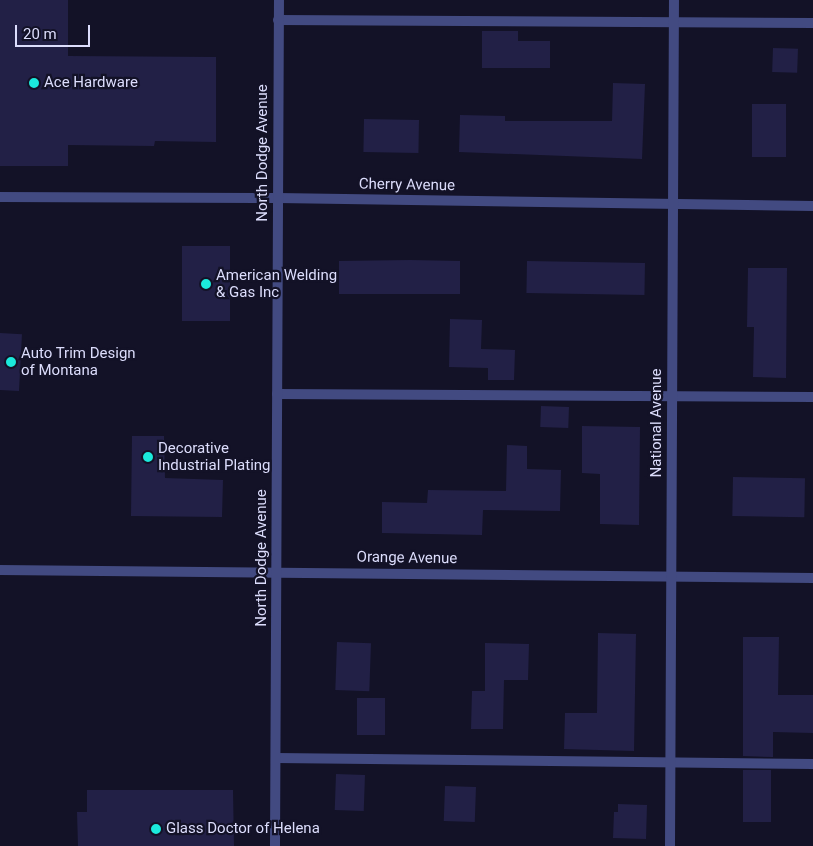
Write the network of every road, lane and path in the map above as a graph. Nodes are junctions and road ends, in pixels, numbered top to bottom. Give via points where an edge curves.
1 (279, 0) edge
2 (674, 0) edge
3 (278, 20) junction
4 (674, 23) junction
5 (813, 24) edge
6 (0, 197) edge
7 (278, 198) junction
8 (673, 205) junction
9 (813, 206) edge
10 (277, 394) junction
11 (672, 396) junction
12 (813, 397) edge
13 (0, 570) edge
14 (276, 570) junction
15 (672, 577) junction
16 (813, 578) edge
17 (276, 758) junction
18 (670, 763) junction
19 (813, 764) edge
20 (275, 846) edge
21 (670, 846) edge

1 - 3 street, North Dodge Avenue
2 - 4 street, National Avenue
3 - 4 street
3 - 7 street, North Dodge Avenue
4 - 5 street
4 - 8 street, National Avenue
6 - 7 street, Cherry Avenue
7 - 8 street, Cherry Avenue
7 - 10 street, North Dodge Avenue
8 - 9 street, Cherry Avenue
8 - 11 street, National Avenue
10 - 11 street
10 - 14 street, North Dodge Avenue
11 - 12 street
11 - 15 street, National Avenue
13 - 14 street, Orange Avenue
14 - 15 street, Orange Avenue
14 - 17 street, North Dodge Avenue
15 - 16 street, Orange Avenue
15 - 18 street, National Avenue
17 - 18 street
17 - 20 street, North Dodge Avenue
18 - 19 street
18 - 21 street, National Avenue

